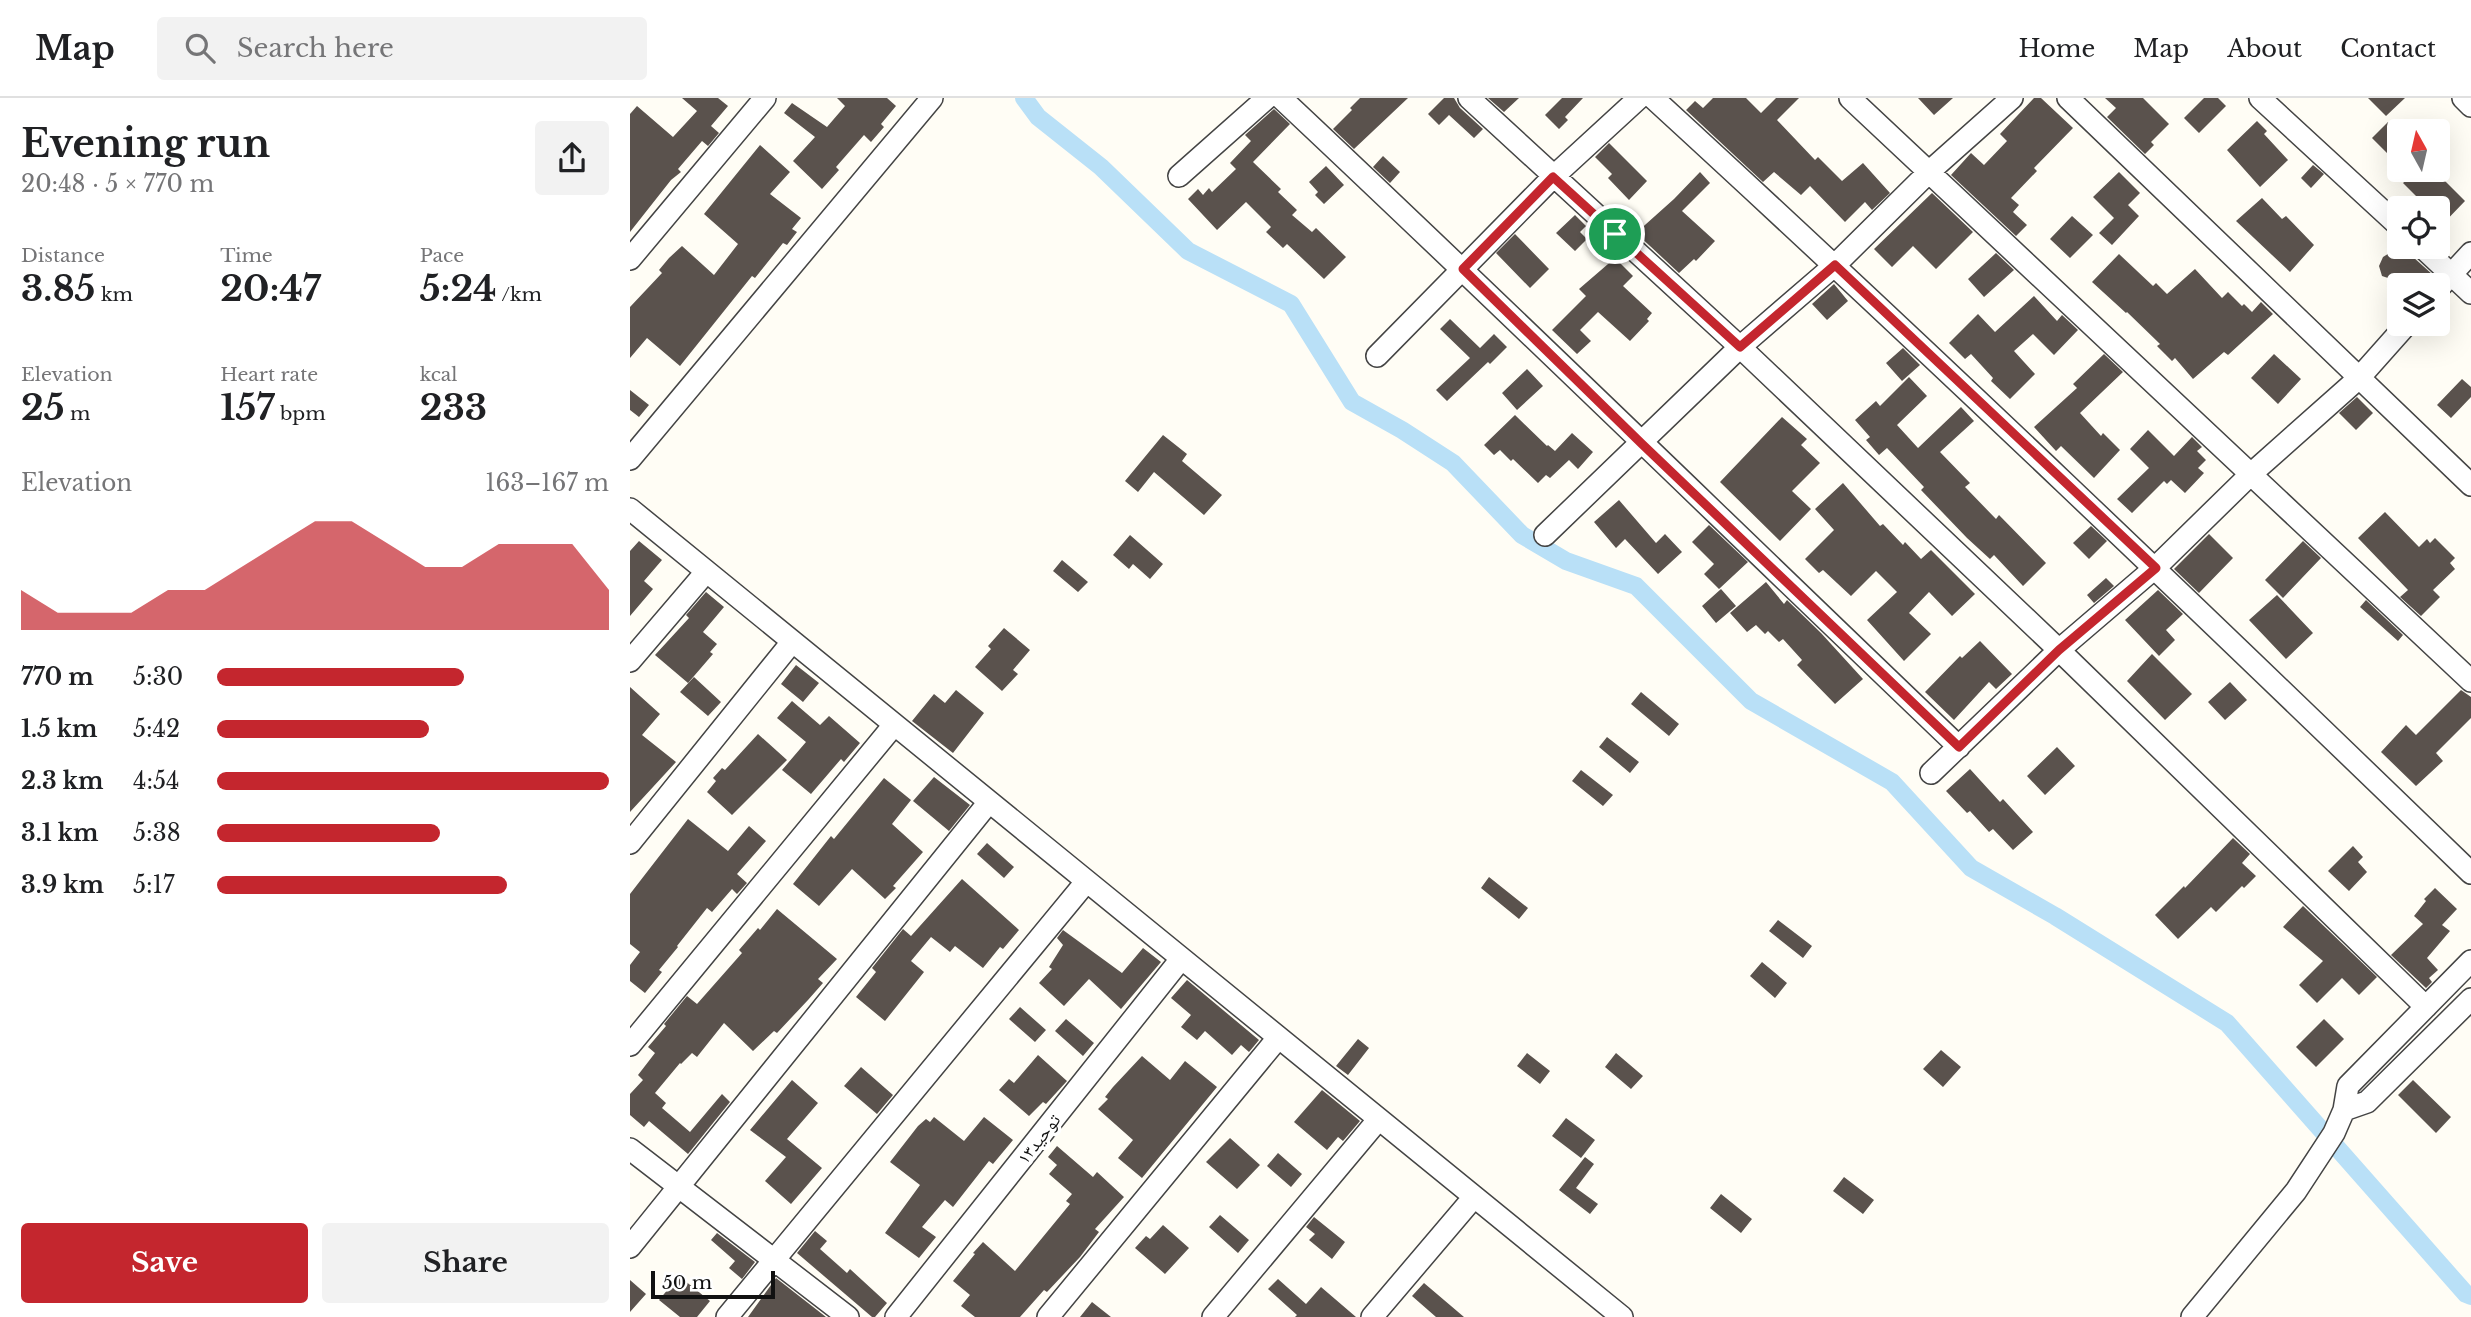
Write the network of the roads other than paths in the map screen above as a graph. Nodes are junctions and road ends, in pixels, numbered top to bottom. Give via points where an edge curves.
1 (765, 98) edge
2 (932, 98) edge
3 (1268, 98) edge
4 (1281, 98) edge
5 (1469, 98) edge
6 (1639, 98) edge
7 (1653, 98) edge
8 (1850, 98) edge
9 (2012, 98) edge
10 (2068, 98) edge
11 (2260, 98) edge
12 (2463, 98) edge
13 (2471, 106) edge
14 (1930, 172) junction
15 (1179, 176) dead end
16 (1553, 177) junction
17 (2387, 215) edge
18 (2471, 253) edge
19 (630, 259) edge
20 (1835, 265) junction
21 (1463, 269) junction
22 (2450, 275) edge
23 (2450, 284) edge
24 (2471, 293) edge
25 (2396, 336) edge
26 (1740, 347) junction
27 (1377, 356) dead end
28 (2359, 378) junction
29 (1642, 444) junction
30 (630, 459) edge
31 (2251, 474) junction
32 (2471, 485) edge
33 (630, 509) edge
34 (1545, 535) dead end
35 (2156, 568) junction
36 (706, 572) junction
37 (792, 642) junction
38 (2059, 650) junction
39 (630, 661) edge
40 (2471, 681) edge
41 (894, 725) junction
42 (1959, 747) junction
43 (1931, 773) dead end
44 (989, 802) junction
45 (630, 843) edge
46 (2471, 873) edge
47 (1086, 882) junction
48 (1181, 960) junction
49 (2471, 961) edge
50 (2471, 999) edge
51 (2426, 1007) junction
52 (1278, 1038) junction
53 (630, 1045) edge
54 (2344, 1110) junction
55 (1378, 1120) junction
56 (630, 1149) edge
57 (680, 1188) junction
58 (1474, 1197) junction
59 (630, 1247) edge
60 (774, 1259) junction
61 (727, 1317) edge
62 (848, 1317) edge
63 (896, 1317) edge
64 (1048, 1317) edge
65 (1213, 1317) edge
66 (1372, 1317) edge
67 (1622, 1317) edge
68 (2192, 1317) edge

1 - 19 street
2 - 30 street
3 - 15 street
4 - 21 street
5 - 16 street
6 - 16 street
7 - 20 street
8 - 14 street
9 - 14 street
10 - 28 street
11 - 17 street
12 - 13 street
14 - 20 street
14 - 31 street
16 - 21 street
16 - 26 street
18 - 22 street
20 - 26 street
20 - 35 street
21 - 27 street
21 - 29 street
23 - 24 street
25 - 28 street
26 - 29 street
26 - 38 street
28 - 31 street
28 - 32 street
29 - 34 street
29 - 42 street
31 - 35 street
31 - 40 street
33 - 36 street
35 - 38 street
35 - 46 street
36 - 37 street
36 - 39 street
37 - 41 street
37 - 45 street
38 - 42 street
38 - 51 street
41 - 44 street
41 - 53 street
42 - 43 street
44 - 47 street
44 - 57 street
47 - 48 street
47 - 60 street
48 - 52 street
48 - 63 street, توحید۱۳
49 - 51 street
50 - 54 street via 2367,1102
51 - 54 street via 2348,1086
52 - 55 street
52 - 64 street
54 - 68 street via 2296,1191
55 - 58 street
55 - 65 street
56 - 57 street
57 - 59 street
57 - 60 street
58 - 66 street
58 - 67 street
60 - 61 street
60 - 62 street

